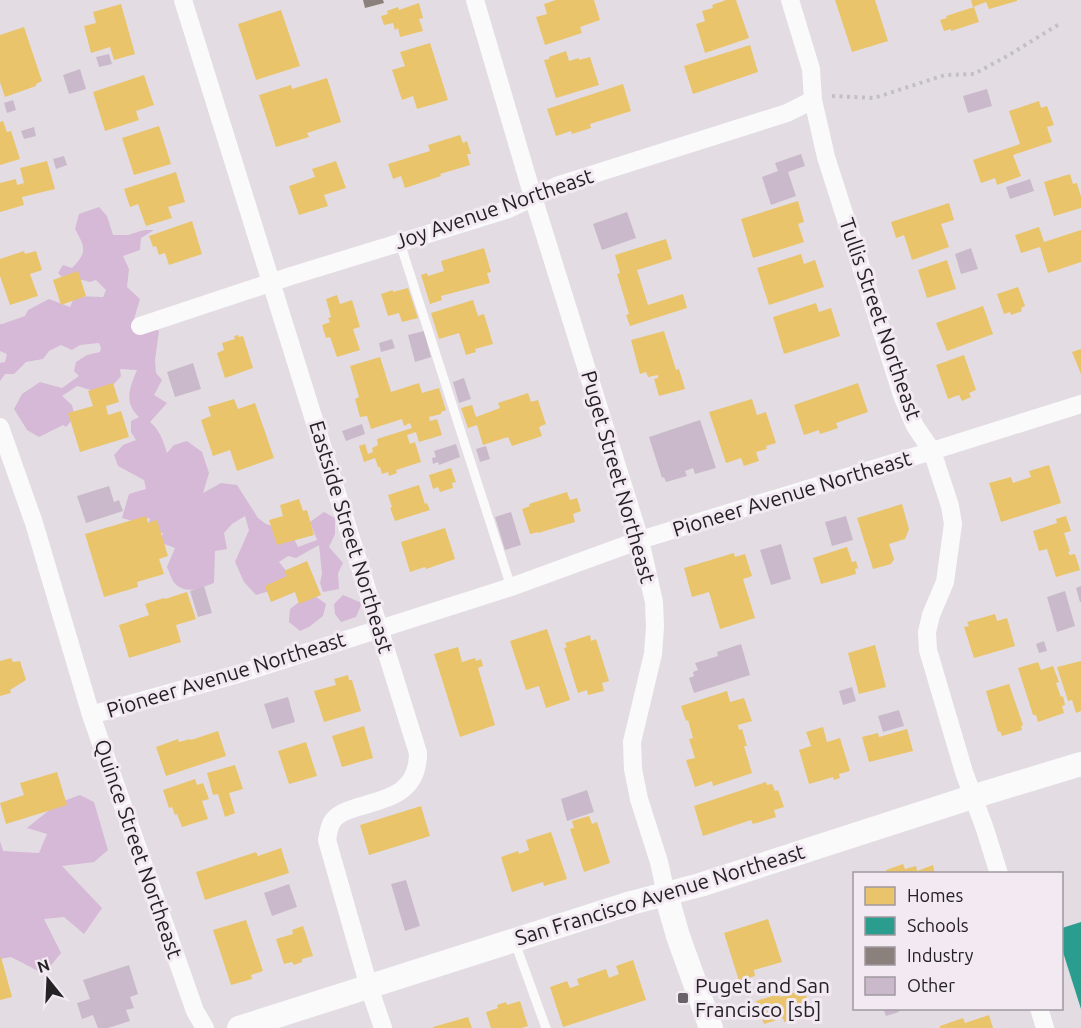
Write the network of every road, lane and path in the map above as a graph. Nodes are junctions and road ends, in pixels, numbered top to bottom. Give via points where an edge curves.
1 (183, 0) edge
2 (475, 0) edge
3 (790, 0) edge
4 (1061, 23) dead end
5 (813, 98) junction
6 (533, 197) junction
7 (400, 243) junction
8 (272, 283) junction
9 (140, 326) dead end
10 (1081, 404) edge
11 (0, 427) edge
12 (932, 451) junction
13 (640, 540) junction
14 (511, 587) junction
15 (380, 628) junction
16 (91, 715) junction
17 (1081, 764) edge
18 (972, 797) junction
19 (999, 872) edge
20 (666, 894) junction
21 (514, 940) junction
22 (369, 987) junction
23 (1040, 1010) edge
24 (205, 1028) edge
25 (239, 1028) edge
26 (383, 1028) edge
27 (546, 1028) edge
28 (711, 1028) edge
29 (1045, 1028) edge

1 - 8 street, Eastside Street Northeast
2 - 6 street, Puget Street Northeast
3 - 5 street, Tullis Street Northeast via 811,69
4 - 5 path via 974,74 945,75 874,98
5 - 6 street, Joy Avenue Northeast via 787,113 559,185
5 - 12 street, Tullis Street Northeast via 826,157 903,398
6 - 7 street, Joy Avenue Northeast via 506,210
6 - 13 street, Puget Street Northeast
7 - 8 street, Joy Avenue Northeast
7 - 14 lane
8 - 9 street, Joy Avenue Northeast
8 - 15 street, Eastside Street Northeast
10 - 12 street, Pioneer Avenue Northeast
11 - 16 street, Quince Street Northeast via 34,523
12 - 13 street, Pioneer Avenue Northeast
12 - 18 street, Tullis Street Northeast via 953,524 945,582 927,632 928,650
13 - 14 street, Pioneer Avenue Northeast
13 - 20 street, Puget Street Northeast via 654,602 655,627 653,654 632,742 633,769
14 - 15 street, Pioneer Avenue Northeast
15 - 16 street, Pioneer Avenue Northeast via 245,672
15 - 22 street, Eastside Street Northeast via 418,753 418,765 413,778 394,796 336,816 327,840
16 - 24 street, Quince Street Northeast via 195,1011
17 - 18 street, San Francisco Avenue Northeast
18 - 19 street, Tullis Street Northeast
18 - 20 street, San Francisco Avenue Northeast
20 - 21 street, San Francisco Avenue Northeast
20 - 28 street, Puget Street Northeast
21 - 22 street, San Francisco Avenue Northeast
21 - 27 lane
22 - 25 street, San Francisco Avenue Northeast
22 - 26 street, Eastside Street Northeast
23 - 29 street

